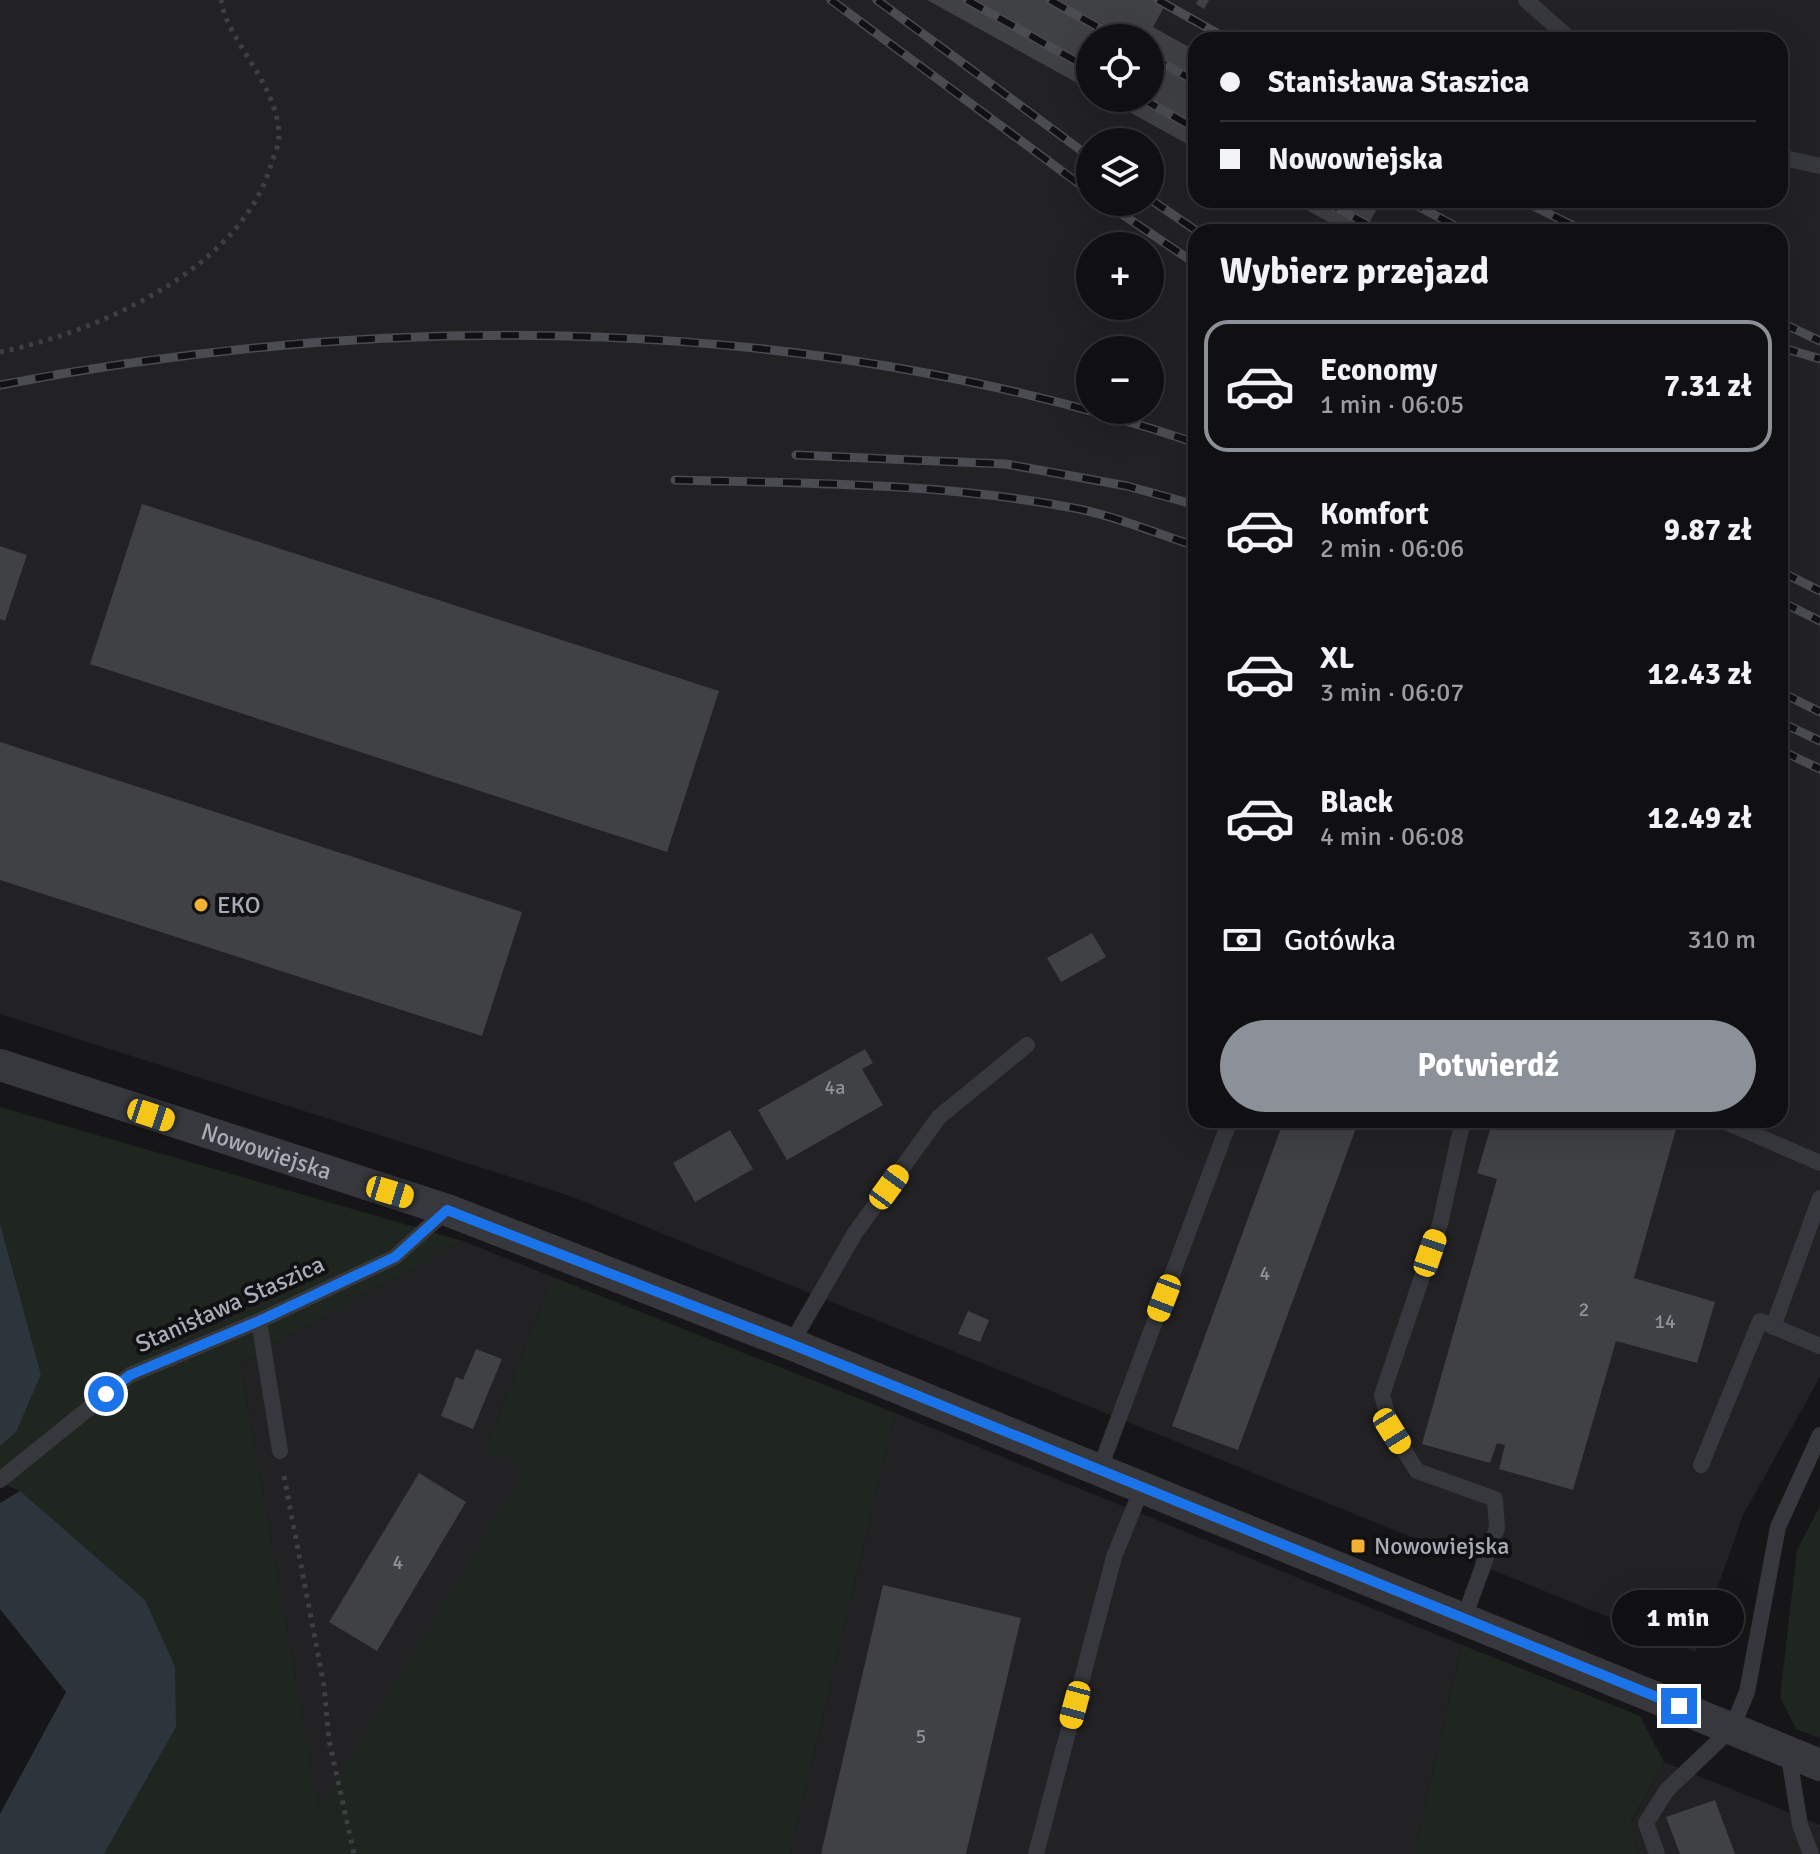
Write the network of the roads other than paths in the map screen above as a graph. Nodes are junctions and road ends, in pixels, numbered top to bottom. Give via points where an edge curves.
1 (1526, 0) edge
2 (1557, 32) edge
3 (1788, 159) edge
4 (1820, 166) edge
5 (1027, 1045) dead end
6 (0, 1065) edge
7 (1227, 1128) edge
8 (1461, 1128) edge
9 (1739, 1128) edge
10 (1820, 1163) edge
11 (1820, 1198) edge
12 (447, 1210) junction
13 (259, 1321) junction
14 (1773, 1327) junction
15 (791, 1344) junction
16 (1820, 1346) edge
17 (1820, 1435) edge
18 (280, 1451) road end
19 (1701, 1465) dead end
20 (1099, 1471) junction
21 (0, 1480) edge
22 (1142, 1488) junction
23 (1464, 1618) junction
24 (1732, 1728) junction
25 (1788, 1751) junction
26 (1820, 1765) edge
27 (1036, 1854) edge
28 (1657, 1854) edge
29 (1811, 1854) edge

1 - 2 lane
3 - 4 lane
5 - 15 lane via 939,1117 855,1233
6 - 12 street, Nowowiejska
7 - 20 lane
8 - 23 lane via 1440,1224 1382,1395 1392,1431 1417,1471 1495,1499 1497,1528
9 - 10 lane
11 - 14 lane
12 - 13 lane, Stanisława Staszica via 395,1257
12 - 15 street, Nowowiejska
13 - 18 lane
13 - 21 lane, Stanisława Staszica via 130,1375
14 - 16 lane
14 - 19 lane via 1760,1321
15 - 20 street, Nowowiejska
17 - 24 lane via 1778,1527 1747,1692
20 - 22 street, Nowowiejska
22 - 23 street, Nowowiejska
22 - 27 lane via 1114,1557
23 - 24 street, Nowowiejska
24 - 25 street, Nowowiejska
24 - 28 lane via 1667,1790 1646,1823
25 - 26 street, Nowowiejska
25 - 29 lane via 1800,1825

